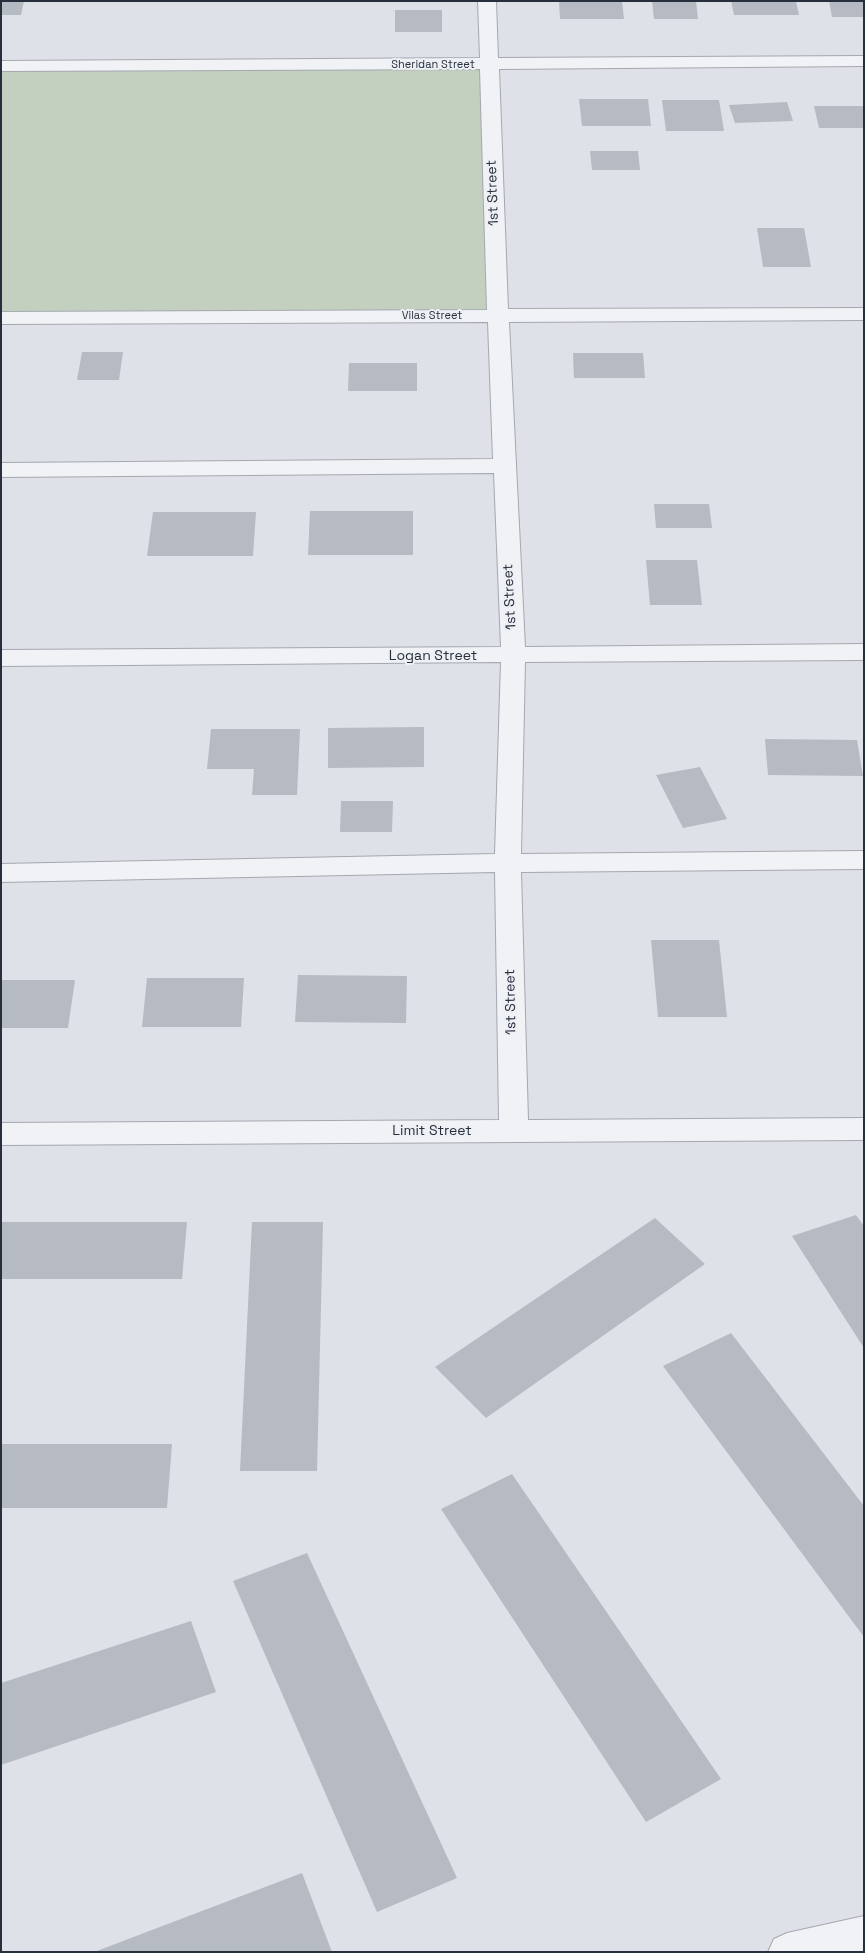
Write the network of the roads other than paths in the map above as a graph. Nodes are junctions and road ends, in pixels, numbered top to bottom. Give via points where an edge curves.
1 (487, 1) edge
2 (864, 61) edge
3 (489, 64) junction
4 (1, 66) edge
5 (864, 314) edge
6 (498, 315) junction
7 (1, 318) edge
8 (504, 466) junction
9 (1, 470) edge
10 (864, 652) edge
11 (513, 655) junction
12 (1, 658) edge
13 (864, 860) edge
14 (508, 863) junction
15 (1, 873) edge
16 (864, 1129) edge
17 (514, 1130) junction
18 (1, 1134) edge
19 (864, 1934) edge
20 (787, 1952) edge

1 - 3 street, 1st Street
2 - 3 street, Sheridan Street
3 - 4 street, Sheridan Street
3 - 6 street, 1st Street
5 - 6 street, Vilas Street
6 - 7 street, Vilas Street
6 - 8 street, 1st Street
8 - 9 street
8 - 11 street, 1st Street
10 - 11 street, Logan Street
11 - 12 street, Logan Street
11 - 14 street, 1st Street
13 - 14 street
14 - 15 street
14 - 17 street, 1st Street
16 - 17 street, Limit Street
17 - 18 street, Limit Street
19 - 20 street

